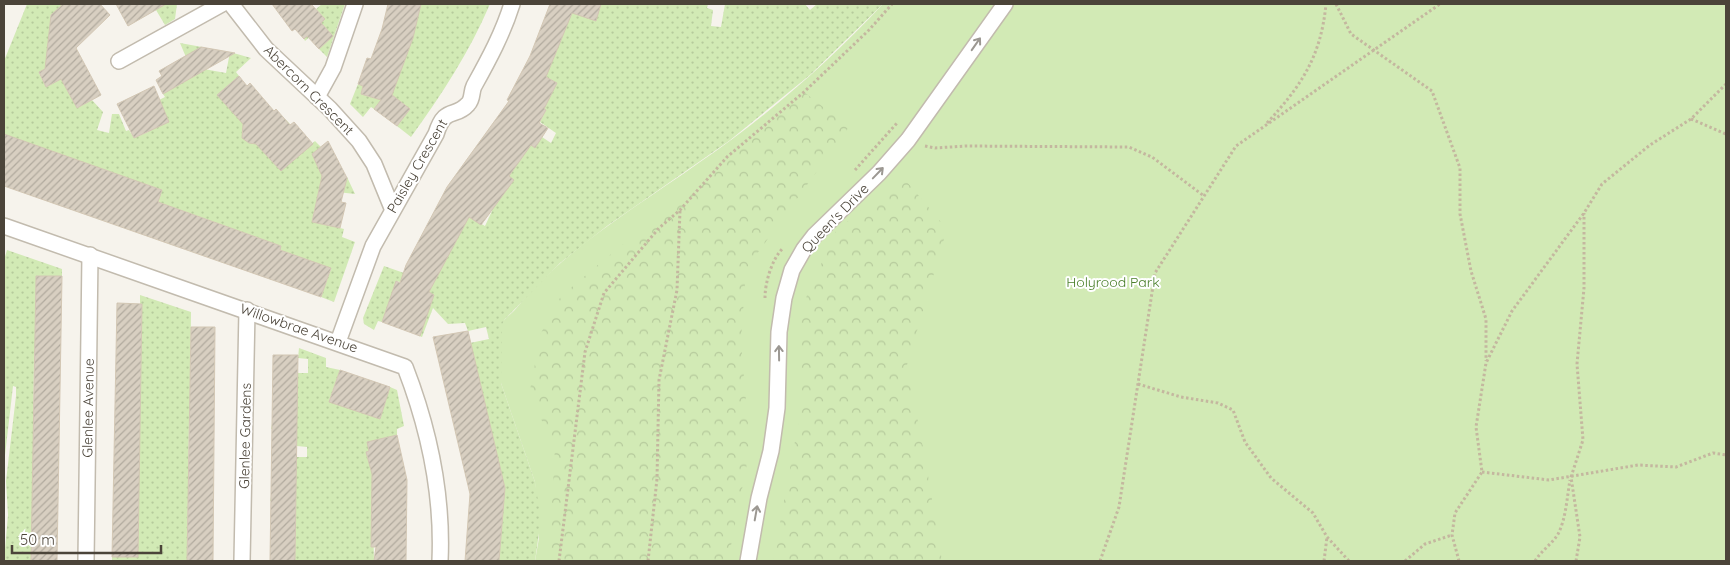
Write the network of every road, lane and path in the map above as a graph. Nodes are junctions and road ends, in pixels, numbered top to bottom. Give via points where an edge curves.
1 (222, 4) edge
2 (231, 4) edge
3 (355, 4) edge
4 (512, 4) edge
5 (892, 4) edge
6 (1005, 4) edge
7 (1326, 4) edge
8 (1336, 4) edge
9 (1440, 4) edge
10 (1373, 50) junction
11 (119, 61) dead end
12 (1726, 84) edge
13 (317, 97) junction
14 (901, 118) dead end
15 (1691, 119) junction
16 (1262, 128) junction
17 (1726, 134) edge
18 (908, 140) junction
19 (850, 175) dead end
20 (1204, 196) junction
21 (392, 208) junction
22 (680, 210) junction
23 (1584, 213) junction
24 (4, 226) edge
25 (788, 243) dead end
26 (90, 255) junction
27 (764, 307) dead end
28 (247, 310) junction
29 (338, 342) junction
30 (1486, 363) junction
31 (1138, 384) junction
32 (1726, 455) edge
33 (1482, 472) junction
34 (1571, 477) junction
35 (1452, 535) junction
36 (1327, 537) junction
37 (86, 561) edge
38 (242, 561) edge
39 (440, 561) edge
40 (559, 561) edge
41 (648, 561) edge
42 (748, 561) edge
43 (1100, 561) edge
44 (1324, 561) edge
45 (1349, 561) edge
46 (1405, 561) edge
47 (1459, 561) edge
48 (1535, 561) edge
49 (1576, 561) edge

1 - 11 street
2 - 13 street, Abercorn Crescent via 266,49
3 - 13 street via 332,68
4 - 21 street, Paisley Crescent via 471,100 465,107 442,118 436,134
5 - 22 path via 804,92 727,157
18 -> 6 street, Queen's Drive
7 - 16 path via 1323,31 1311,65 1285,104
8 - 10 path via 1351,34
9 - 10 path
10 - 16 path
10 - 30 path via 1432,92 1449,134 1460,168 1460,214 1471,271 1486,319
12 - 15 path
13 - 21 street, Abercorn Crescent via 360,141 374,164
14 - 19 path
15 - 17 path
15 - 23 path via 1650,145 1602,184
16 - 20 path via 1236,146
18 - 20 path via 935,148 1129,147 1152,157
42 -> 18 street, Queen's Drive via 772,443 777,408 779,332 792,270 814,236
20 - 31 path via 1155,273
21 - 29 street, Paisley Crescent via 372,246
22 - 40 path via 659,228 604,293 585,352
22 - 41 path via 677,290 659,380 657,479
23 - 30 path via 1512,311
23 - 34 path via 1584,288 1577,364 1582,440
24 - 26 street, Willowbrae Avenue
25 - 27 path via 777,254 765,288
26 - 28 street, Willowbrae Avenue
26 - 37 street, Glenlee Avenue
28 - 29 street, Willowbrae Avenue
28 - 38 street, Glenlee Gardens
29 - 39 street, Willowbrae Avenue via 405,366 424,420 433,464 439,503
30 - 33 path via 1476,426
31 - 36 path via 1181,397 1218,403 1233,410 1245,442 1266,470 1313,513
31 - 43 path via 1120,507
32 - 34 path via 1713,453 1676,467 1638,465
33 - 34 path via 1549,480
33 - 35 path via 1455,513
34 - 48 path via 1558,534
34 - 49 path via 1580,537
35 - 46 path via 1425,544
35 - 47 path
36 - 44 path
36 - 45 path

